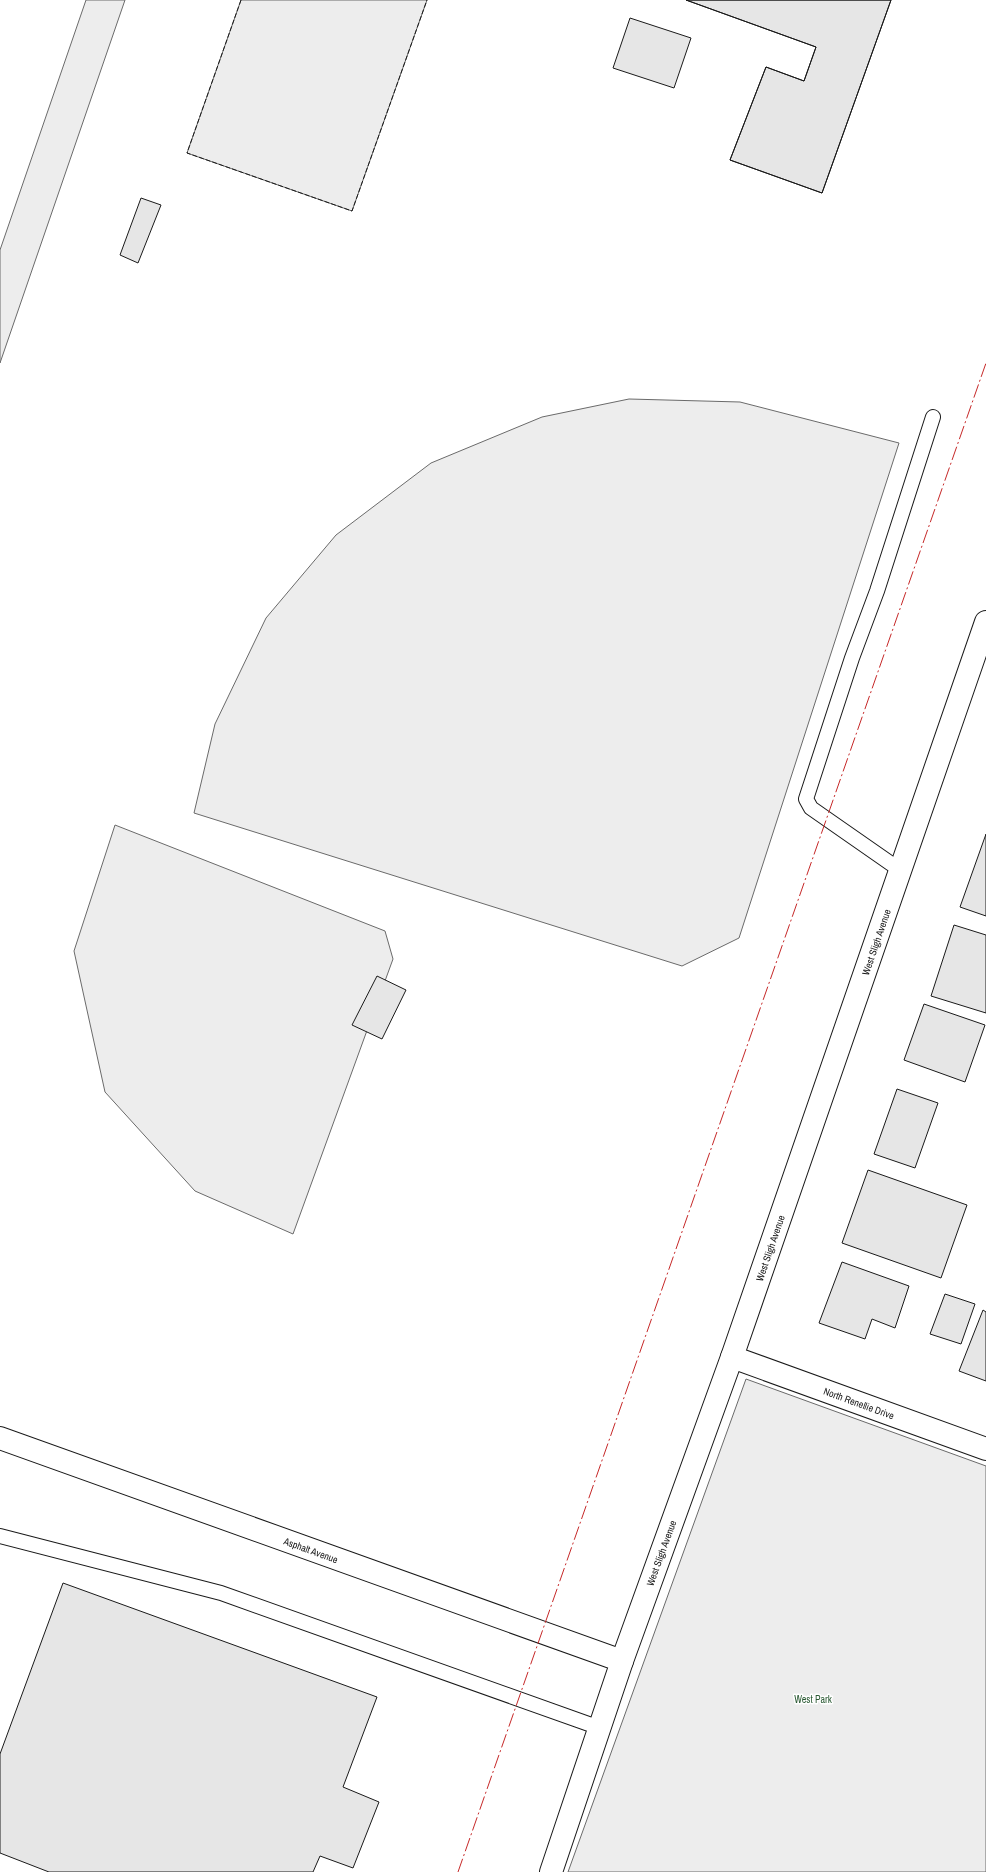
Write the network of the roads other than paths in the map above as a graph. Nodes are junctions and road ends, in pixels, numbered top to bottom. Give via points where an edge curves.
1 (933, 417) dead end
2 (986, 622) edge
3 (900, 870) junction
4 (732, 1357) junction
5 (0, 1438) edge
6 (986, 1449) edge
7 (0, 1536) edge
8 (622, 1662) junction
9 (600, 1728) junction
10 (551, 1872) edge

1 - 3 lane via 877,592 852,658 806,799 811,808
2 - 3 main road, West Sligh Avenue
3 - 4 main road, West Sligh Avenue
4 - 6 main road, North Renellie Drive
4 - 8 main road, West Sligh Avenue
5 - 8 main road, Asphalt Avenue
7 - 9 lane via 221,1593
8 - 9 main road, West Sligh Avenue
9 - 10 main road, West Sligh Avenue

